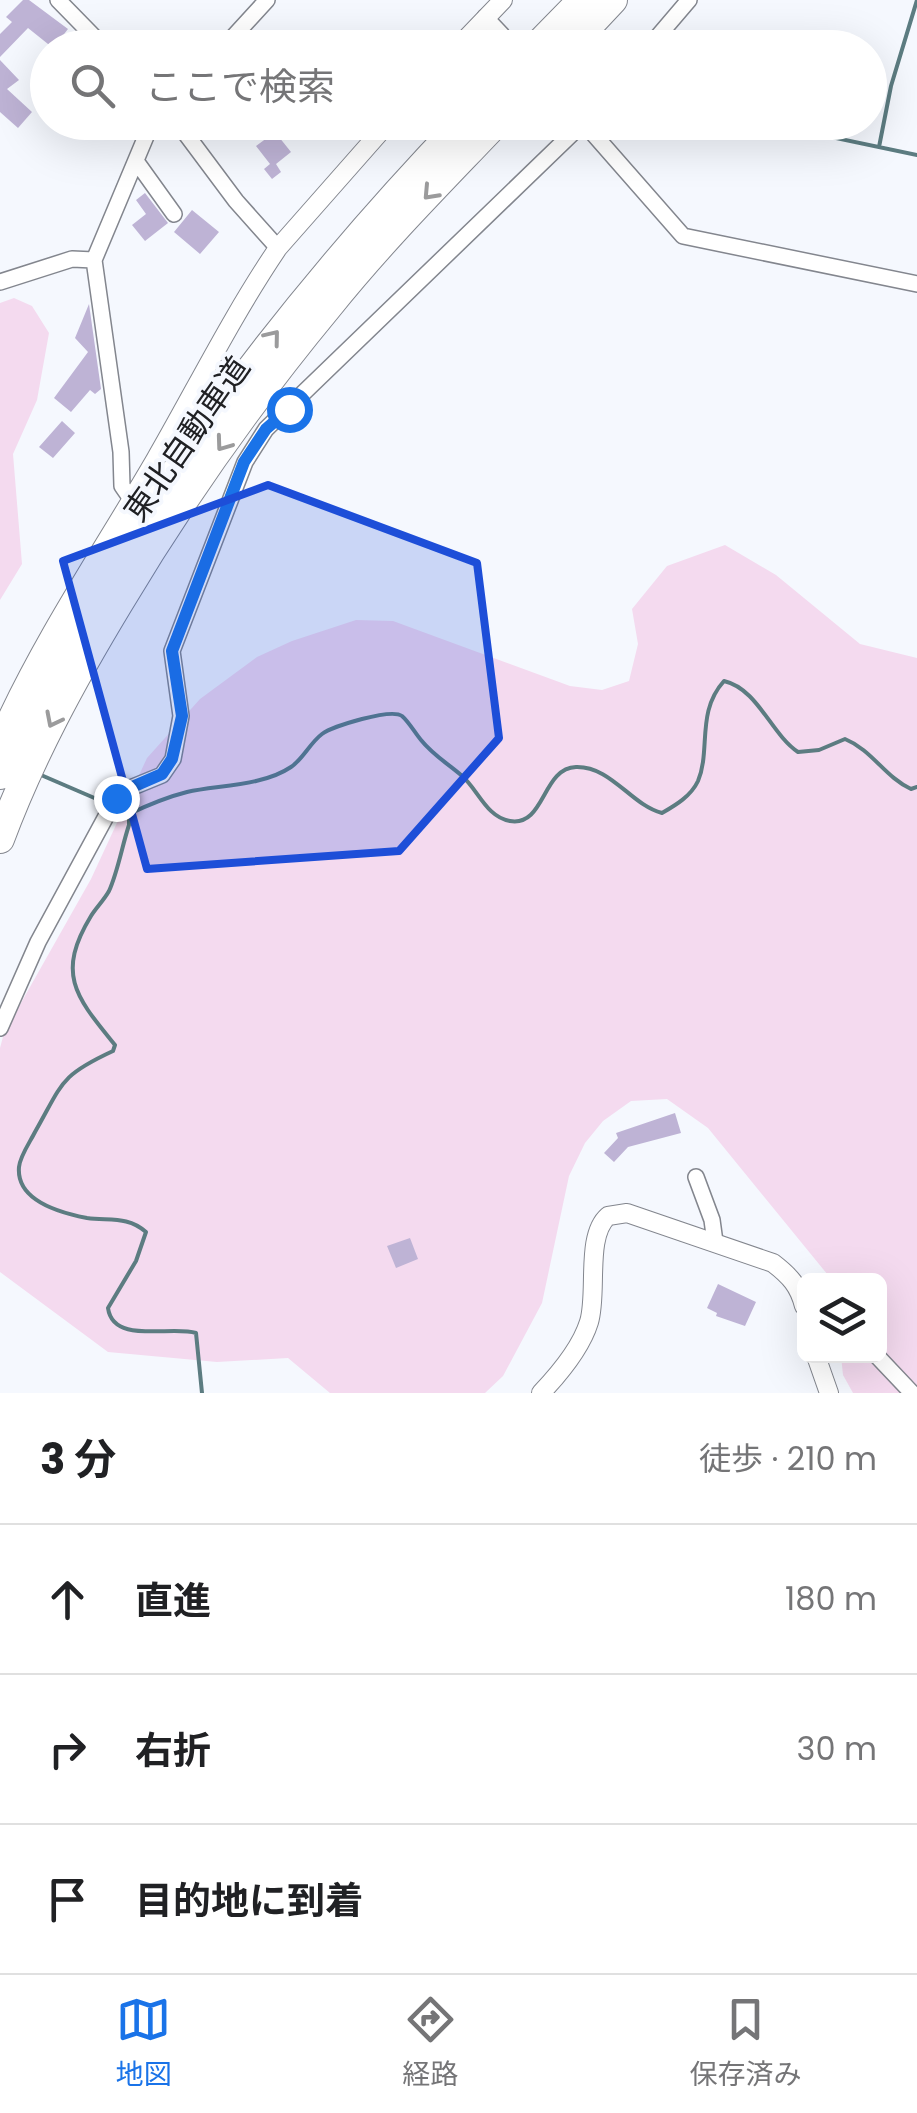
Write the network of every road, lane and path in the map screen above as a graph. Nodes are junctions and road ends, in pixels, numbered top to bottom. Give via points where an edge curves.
1 (58, 0) edge
2 (267, 0) edge
3 (503, 0) edge
4 (582, 0) edge
5 (614, 0) edge
6 (690, 0) edge
7 (485, 17) junction
8 (87, 30) edge
9 (240, 30) edge
10 (473, 30) edge
11 (497, 30) edge
12 (553, 30) edge
13 (585, 30) edge
14 (664, 30) edge
15 (145, 140) edge
16 (190, 140) edge
17 (372, 140) edge
18 (445, 140) edge
19 (480, 140) edge
20 (565, 140) edge
21 (598, 140) edge
22 (136, 161) junction
23 (174, 214) dead end
24 (278, 248) junction
25 (94, 260) junction
26 (0, 282) edge
27 (917, 284) edge
28 (131, 499) junction
29 (0, 732) edge
30 (0, 775) edge
31 (0, 840) edge
32 (0, 1028) edge
33 (696, 1177) dead end
34 (715, 1242) junction
35 (797, 1286) edge
36 (818, 1363) edge
37 (883, 1363) edge
38 (542, 1393) edge
39 (829, 1393) edge
40 (912, 1393) edge

1 - 8 street
2 - 9 street
3 - 7 street
4 - 12 highway
5 - 13 highway
6 - 14 street
7 - 10 street
7 - 11 street
15 - 22 street
16 - 24 street
17 - 24 street
30 -> 18 highway, 東北自動車道 via 78,622 212,418 357,234
19 -> 31 highway, 東北自動車道 via 329,305 200,475 57,712
20 - 32 street via 266,429 244,462 172,651 182,716 172,759 162,774 116,798
21 - 27 street via 683,236
22 - 23 street
22 - 25 street
24 - 28 street
25 - 26 street via 72,258
25 - 28 street via 122,486
28 - 29 street via 30,666
33 - 34 street
34 - 35 street via 773,1263
34 - 38 street via 627,1213 602,1220 588,1324
36 - 39 street
37 - 40 street

